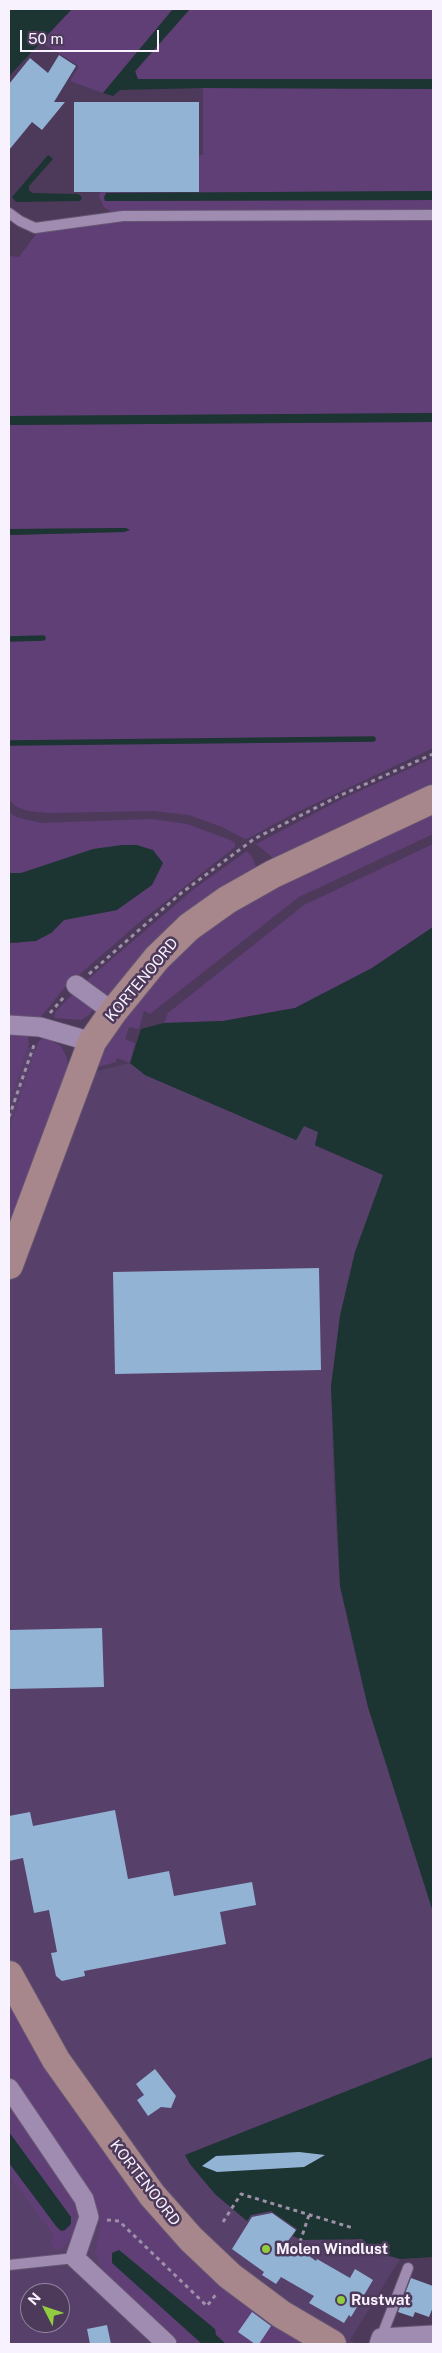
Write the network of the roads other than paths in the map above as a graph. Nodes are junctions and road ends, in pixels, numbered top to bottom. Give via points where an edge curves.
1 (9, 213) edge
2 (433, 215) edge
3 (433, 799) edge
4 (76, 985) road end
5 (113, 1012) junction
6 (9, 1025) edge
7 (92, 1042) junction
8 (9, 1265) edge
9 (9, 1975) edge
10 (9, 2088) edge
11 (75, 2258) junction
12 (9, 2265) edge
13 (408, 2268) dead end
14 (433, 2335) edge
15 (380, 2341) edge
16 (167, 2344) edge
17 (332, 2344) edge

1 - 2 lane via 35,228 124,216
3 - 5 street, KORTENOORD via 273,874 227,900 189,927 157,958
4 - 5 street
5 - 7 street, KORTENOORD
6 - 7 street via 40,1027
7 - 8 street, KORTENOORD
9 - 17 street, KORTENOORD via 56,2060 152,2195 191,2240 230,2276 281,2314
10 - 11 street via 84,2199 89,2218
11 - 12 lane
11 - 16 street
13 - 15 lane
14 - 15 street

